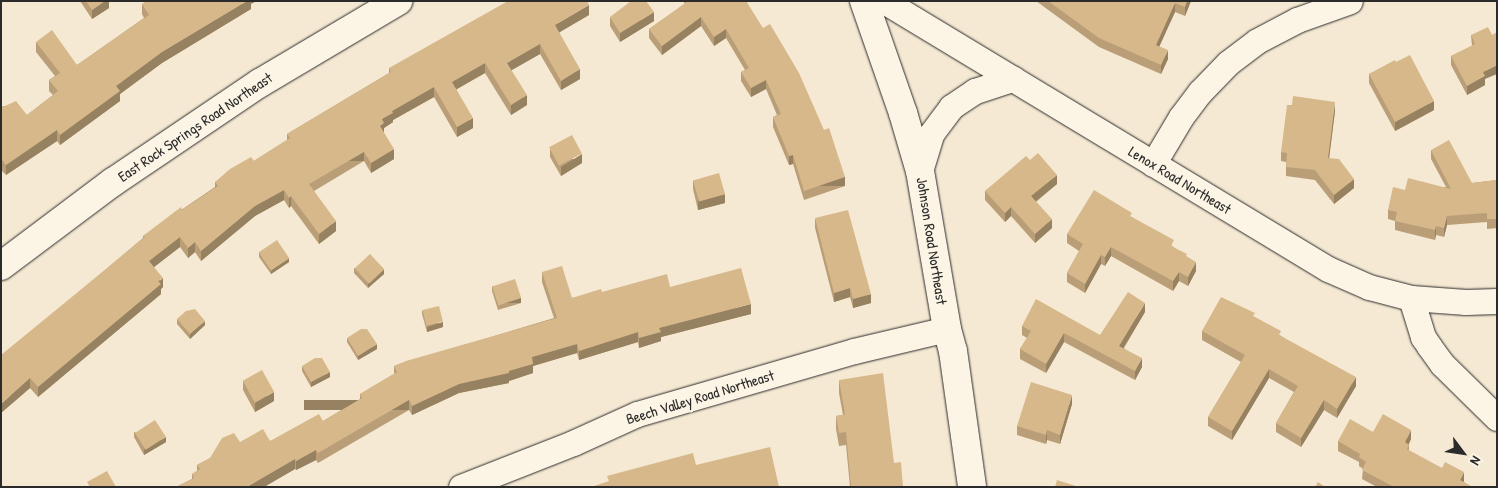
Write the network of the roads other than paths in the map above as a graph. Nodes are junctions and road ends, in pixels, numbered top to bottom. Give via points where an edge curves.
1 (398, 1) edge
2 (864, 1) edge
3 (884, 1) edge
4 (1350, 1) edge
5 (1012, 79) junction
6 (1153, 164) junction
7 (920, 170) junction
8 (1, 266) edge
9 (1411, 298) junction
10 (1497, 301) edge
11 (946, 329) junction
12 (1497, 418) edge
13 (461, 487) edge
14 (972, 487) edge

1 - 8 street, East Rock Springs Road Northeast via 244,94 113,182
2 - 7 street, Johnson Road Northeast via 904,113
3 - 5 street, Lenox Road Northeast
4 - 6 street via 1297,20 1257,41 1228,63 1181,117
5 - 6 street, Lenox Road Northeast
5 - 7 street via 974,91 951,107 931,134
6 - 9 street, Lenox Road Northeast via 1328,269 1369,287
7 - 11 street, Johnson Road Northeast
9 - 10 street, Lenox Road Northeast
9 - 12 street via 1429,346 1442,364
11 - 13 street, Beech Valley Road Northeast via 854,351 638,414
11 - 14 street, Johnson Road Northeast via 953,352

